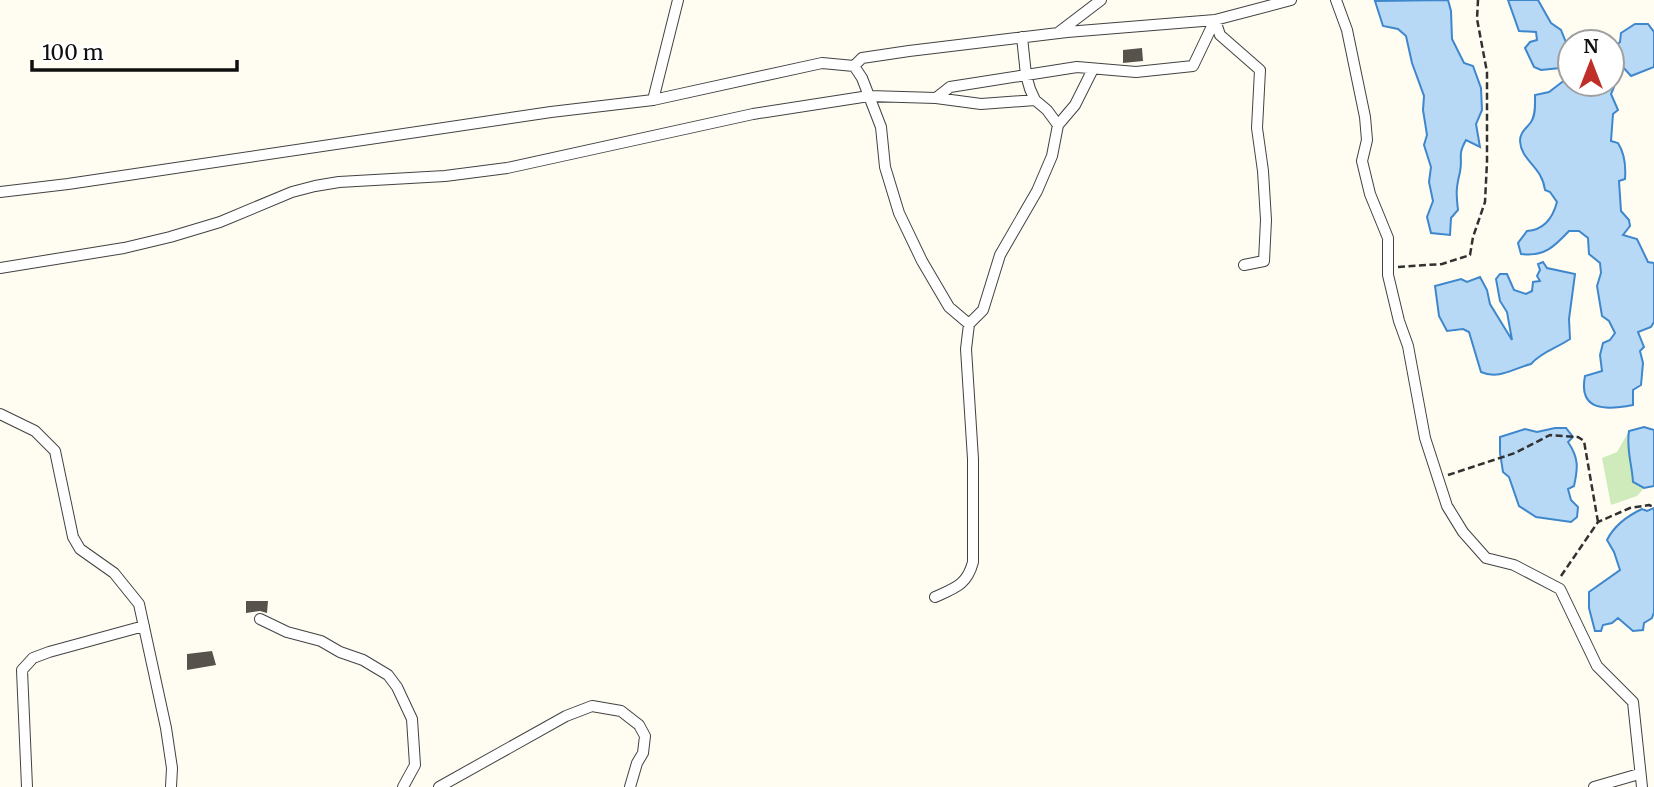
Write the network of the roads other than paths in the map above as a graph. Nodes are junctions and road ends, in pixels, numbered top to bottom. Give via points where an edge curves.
1 (678, 0) edge
2 (1101, 0) edge
3 (1291, 0) edge
4 (1336, 0) edge
5 (1214, 20) junction
6 (1059, 33) junction
7 (1022, 37) junction
8 (854, 66) junction
9 (1093, 69) junction
10 (1026, 75) junction
11 (869, 96) junction
12 (936, 97) junction
13 (653, 100) junction
14 (1035, 100) junction
15 (1058, 125) junction
16 (0, 192) edge
17 (1244, 265) dead end
18 (0, 268) edge
19 (969, 324) junction
20 (0, 414) edge
21 (935, 597) dead end
22 (260, 619) dead end
23 (144, 626) junction
24 (1639, 774) junction
25 (27, 787) edge
26 (171, 787) edge
27 (403, 787) edge
28 (439, 787) edge
29 (630, 787) edge
30 (1594, 787) edge
31 (1642, 787) edge

1 - 13 street
2 - 6 street
3 - 5 street
4 - 24 street via 1365,117 1367,140 1362,162 1388,238 1388,275 1398,321 1408,346 1425,438 1447,506 1486,558 1514,565 1560,589 1597,666 1633,702
5 - 6 street
5 - 9 street via 1193,66 1136,72
5 - 17 street via 1220,35 1260,70 1257,128 1263,171 1264,261
6 - 7 street
7 - 8 street via 862,58
7 - 10 street
8 - 11 street
8 - 13 street via 822,63
9 - 10 street
9 - 15 street
10 - 12 street via 950,87
10 - 14 street
11 - 12 street
11 - 18 street via 753,114 508,168 316,186 220,222 124,248
11 - 19 street via 881,127 885,167 900,213 949,307
12 - 14 street via 981,104
13 - 16 street
14 - 15 street
15 - 19 street via 1052,156 1037,191 1000,255 983,310
19 - 21 street via 973,562 970,577
20 - 23 street via 35,431 55,451 80,549 127,586 139,604
22 - 27 street via 321,641 388,676 412,719 415,765
23 - 25 street via 49,652 26,663 22,670
23 - 26 street via 166,728
24 - 30 street
24 - 31 street
28 - 29 street via 592,706 621,711 645,736

